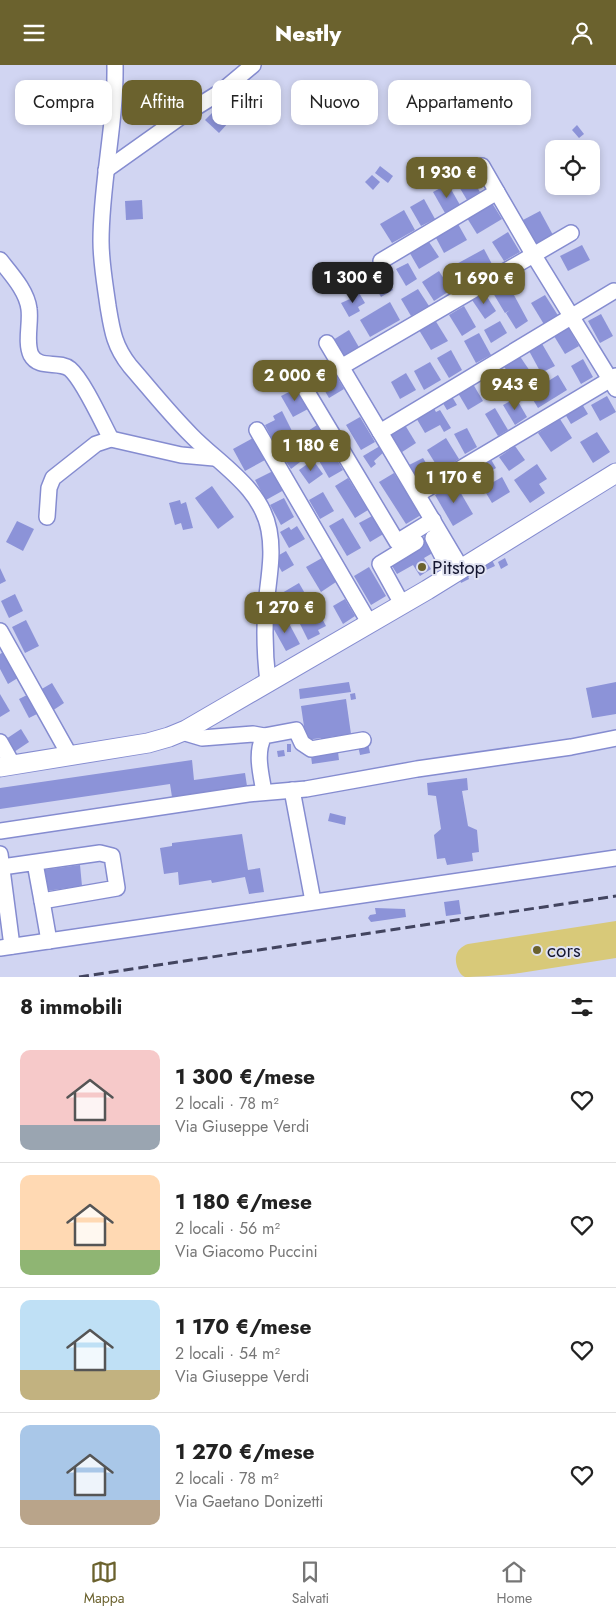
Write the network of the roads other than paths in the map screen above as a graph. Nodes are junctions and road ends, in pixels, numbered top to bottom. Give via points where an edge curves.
1 (115, 65) edge
2 (253, 65) edge
3 (482, 166) dead end
4 (106, 170) junction
5 (497, 192) junction
6 (571, 233) dead end
7 (533, 254) junction
8 (0, 260) edge
9 (381, 261) dead end
10 (614, 291) dead end
11 (571, 317) junction
12 (328, 343) dead end
13 (341, 367) junction
14 (301, 382) dead end
15 (614, 382) edge
16 (257, 429) dead end
17 (380, 432) junction
18 (111, 439) junction
19 (214, 458) junction
20 (616, 473) edge
21 (418, 494) junction
22 (47, 517) dead end
23 (433, 520) junction
24 (457, 571) junction
25 (402, 604) junction
26 (370, 624) junction
27 (0, 631) edge
28 (268, 682) junction
29 (182, 732) junction
30 (264, 735) junction
31 (616, 738) edge
32 (363, 740) dead end
33 (0, 742) edge
34 (70, 756) junction
35 (6, 766) edge
36 (292, 790) junction
37 (264, 792) junction
38 (0, 831) edge
39 (616, 858) edge
40 (1, 860) edge
41 (35, 863) junction
42 (2, 888) edge
43 (42, 901) junction
44 (314, 901) junction
45 (49, 941) junction
46 (6, 947) edge

1 - 4 street
2 - 4 street via 222,91
3 - 5 street
4 - 19 street via 102,256 117,347 136,373
5 - 7 street
5 - 9 street
6 - 7 street
7 - 11 street
7 - 13 street
8 - 18 street via 28,303 32,356 39,362 71,370
10 - 11 street
11 - 15 street
11 - 17 street
12 - 13 street
13 - 17 street
14 - 23 street via 398,542
15 - 21 street
16 - 26 street
17 - 21 street
18 - 19 street via 182,455
18 - 22 street via 96,444 52,478
19 - 28 street via 250,491 269,530 271,561 265,631
20 - 24 main road
21 - 23 street
23 - 24 street
24 - 25 main road
24 - 25 street via 430,533 380,564
25 - 26 main road
26 - 28 main road
27 - 34 street
28 - 29 main road
29 - 30 street via 202,738 253,733
29 - 34 main road via 154,742
30 - 32 street via 296,730 302,743 311,749
30 - 37 street via 260,744 260,766
31 - 36 street
33 - 35 street
34 - 35 main road
36 - 37 street
36 - 44 street
37 - 38 street
39 - 44 street
40 - 41 street
40 - 42 street
41 - 43 street
41 - 43 street via 100,853 112,857 117,888
42 - 46 street
43 - 45 street
44 - 45 street
45 - 46 street

